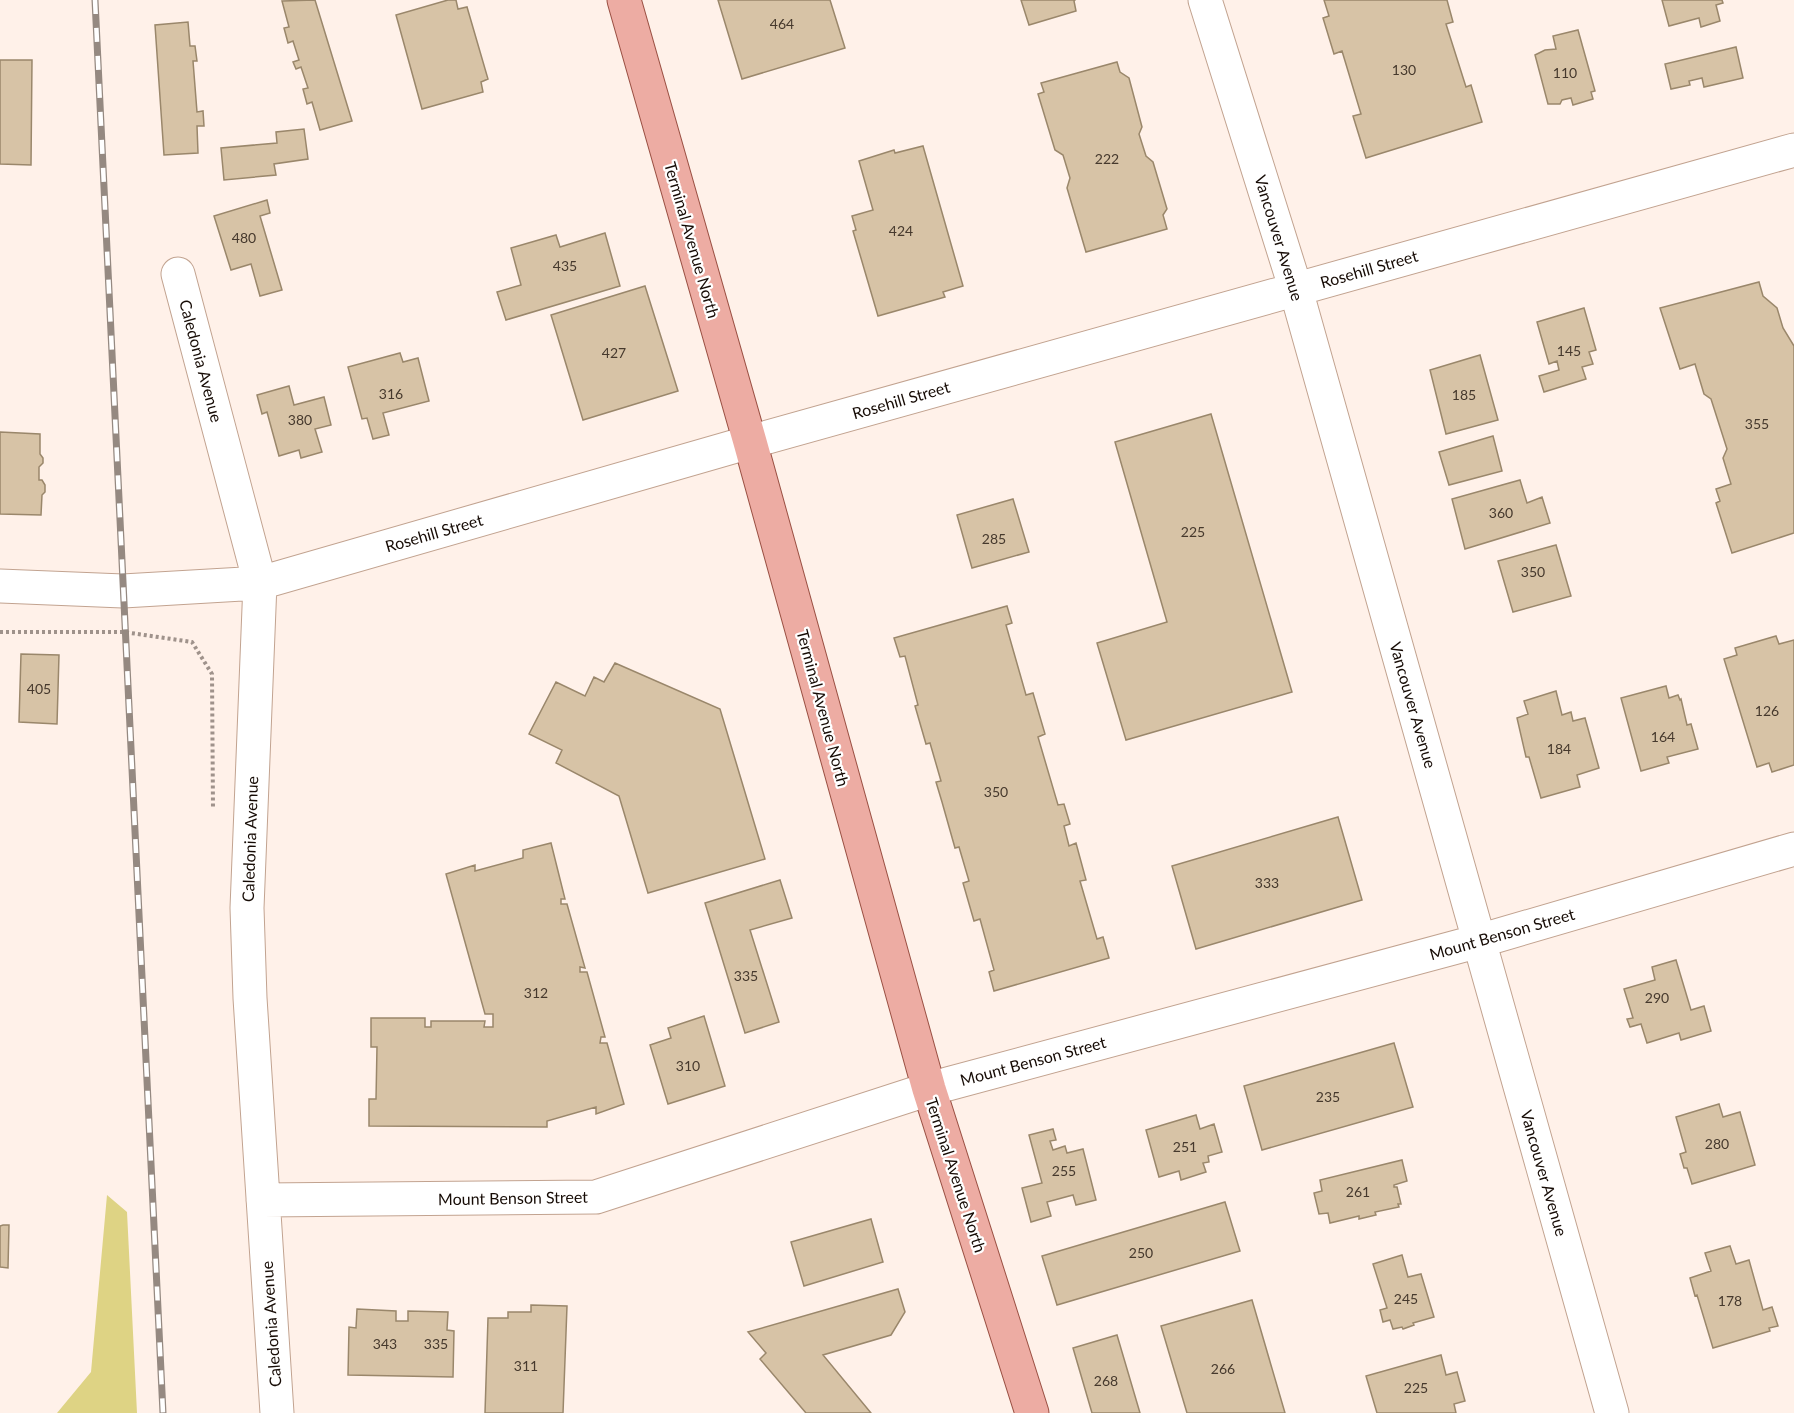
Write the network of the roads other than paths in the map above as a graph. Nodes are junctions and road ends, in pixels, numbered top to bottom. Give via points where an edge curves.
1 (624, 0) edge
2 (1204, 0) edge
3 (1794, 150) edge
4 (178, 274) dead end
5 (1296, 290) junction
6 (750, 442) junction
7 (260, 583) junction
8 (0, 586) edge
9 (1794, 849) edge
10 (1479, 941) junction
11 (929, 1089) junction
12 (263, 1200) junction
13 (277, 1413) edge
14 (1032, 1413) edge
15 (1612, 1413) edge

1 - 6 main road, Terminal Avenue North
2 - 5 street, Vancouver Avenue
3 - 5 street, Rosehill Street
4 - 7 street, Caledonia Avenue
5 - 6 street, Rosehill Street
5 - 10 street, Vancouver Avenue
6 - 7 street, Rosehill Street
6 - 11 main road, Terminal Avenue North
7 - 8 street, Rosehill Street via 123,591
7 - 12 street, Caledonia Avenue via 247,908
9 - 10 street, Mount Benson Street
10 - 11 street, Mount Benson Street
10 - 15 street, Vancouver Avenue
11 - 12 street, Mount Benson Street via 596,1197
11 - 14 main road, Terminal Avenue North
12 - 13 street, Caledonia Avenue

